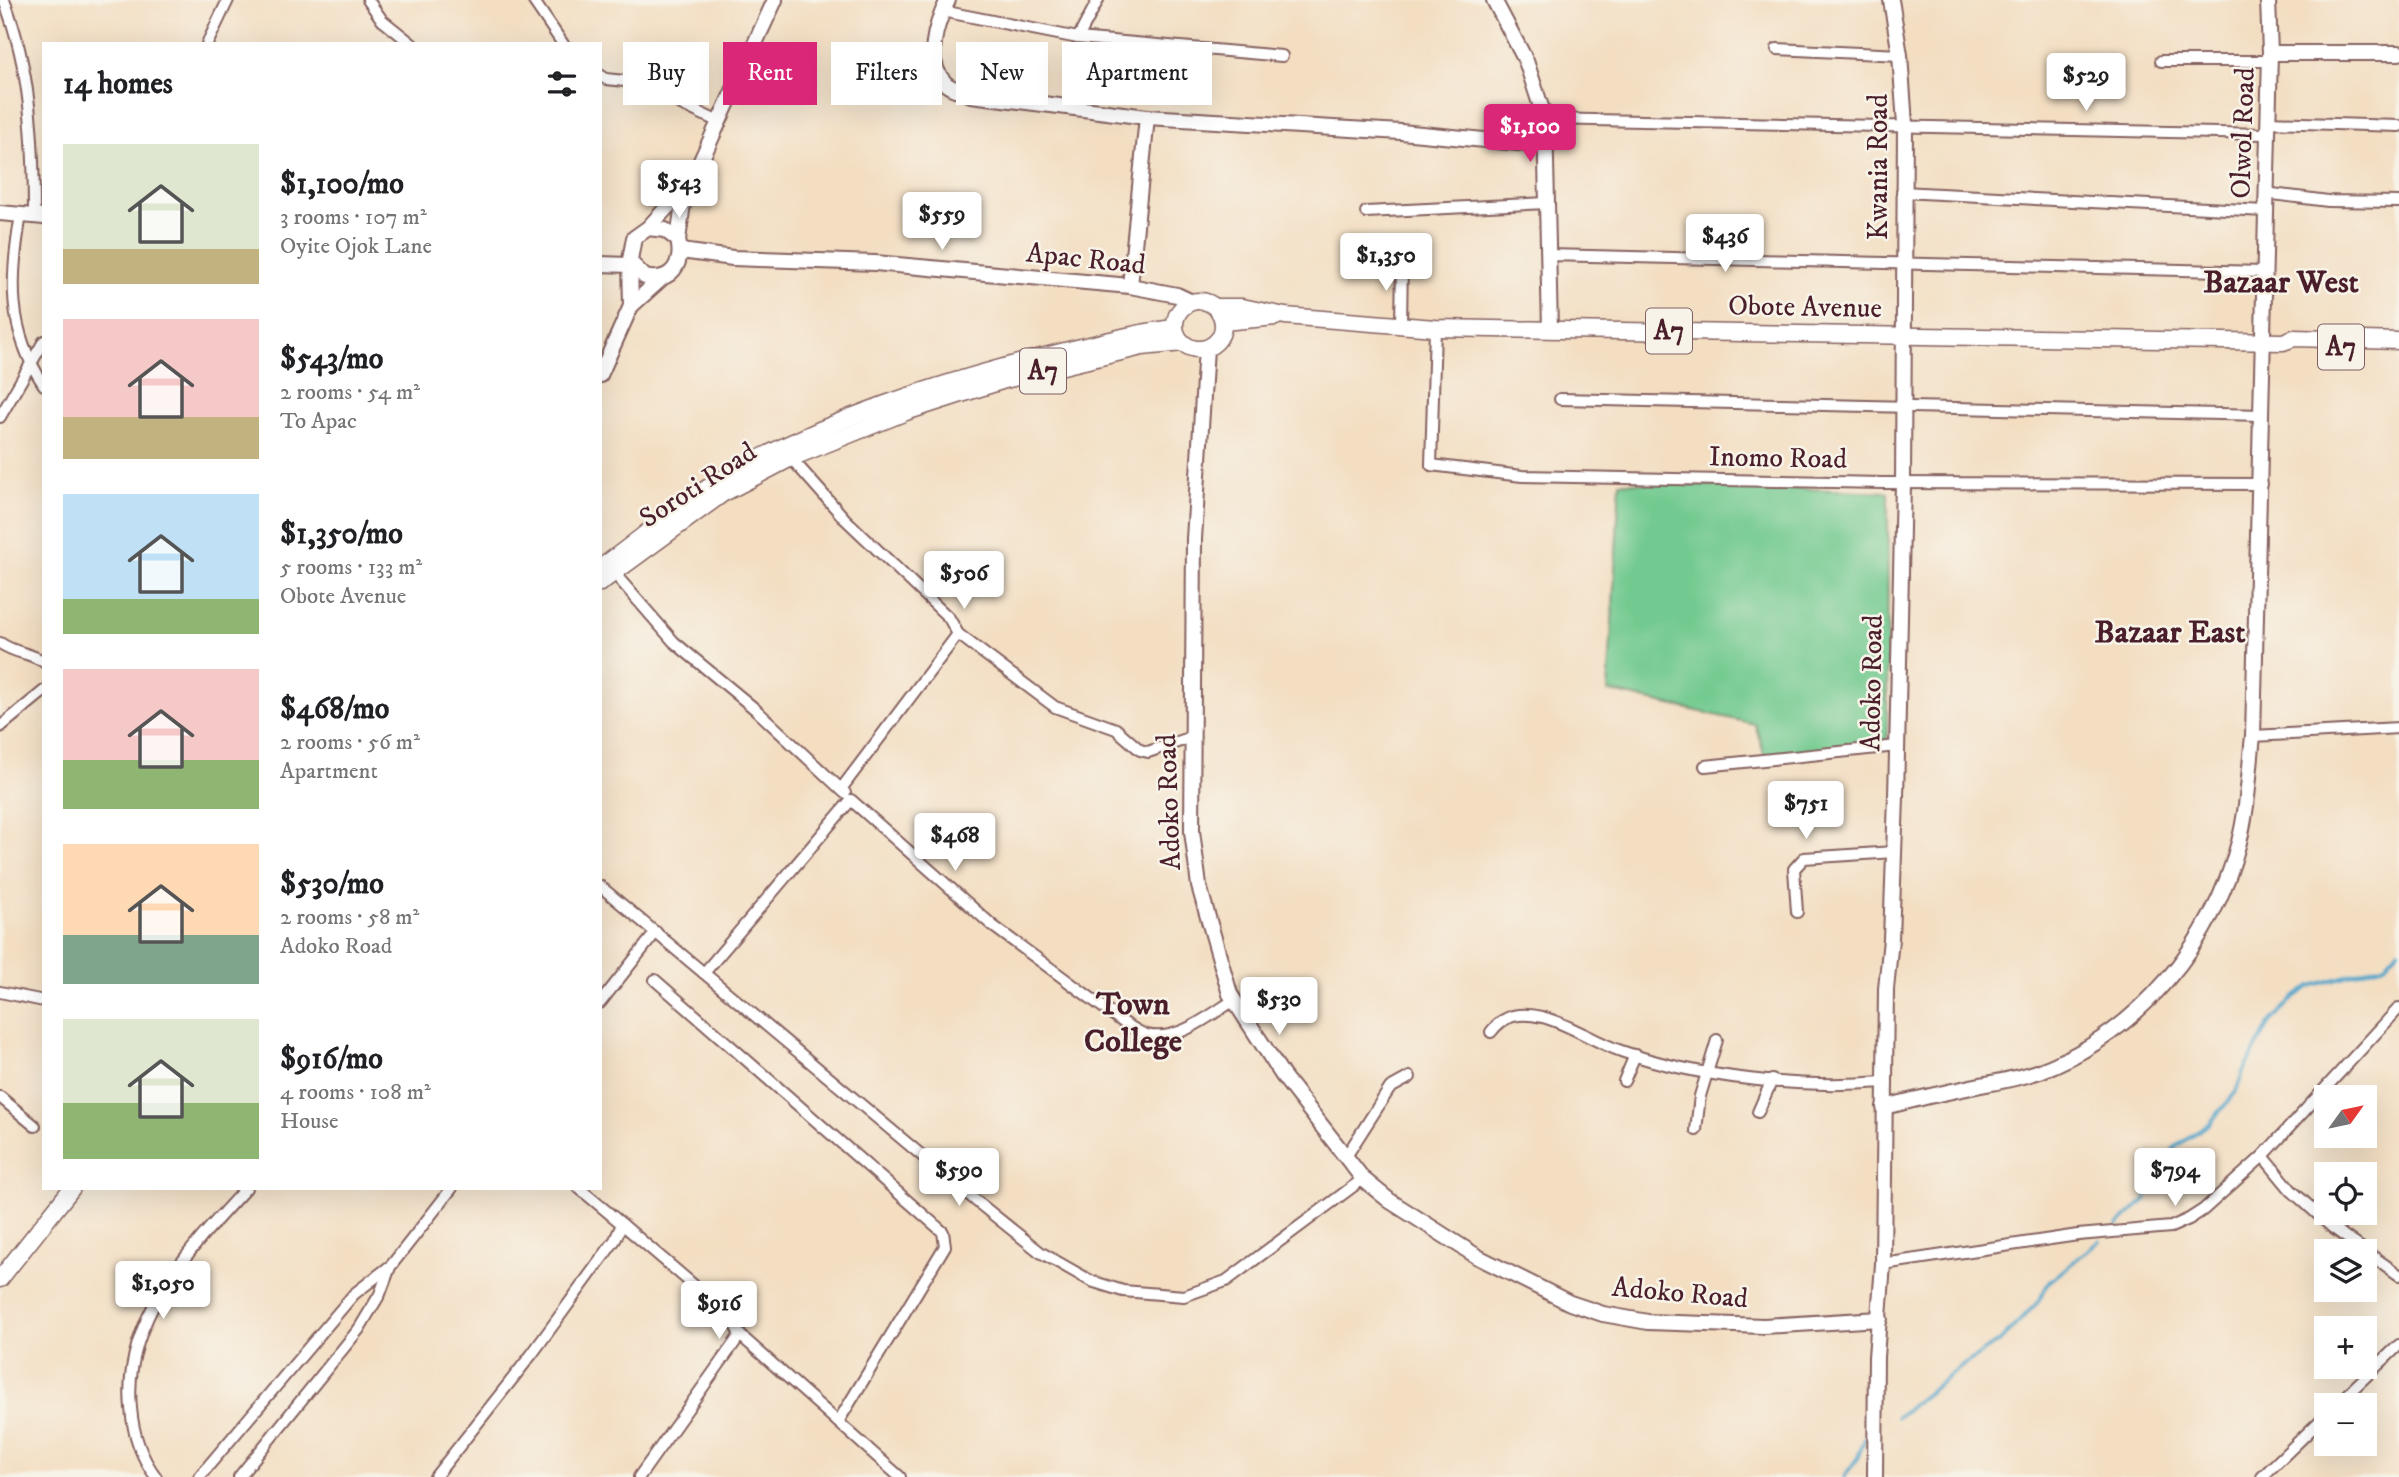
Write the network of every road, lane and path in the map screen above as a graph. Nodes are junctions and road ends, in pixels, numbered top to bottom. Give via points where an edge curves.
1 (4, 0) edge
2 (228, 0) edge
3 (368, 0) edge
4 (533, 0) edge
5 (775, 0) edge
6 (1098, 0) edge
7 (1493, 0) edge
8 (1891, 0) edge
9 (2268, 0) edge
10 (945, 5) edge
11 (1078, 38) junction
12 (208, 42) edge
13 (410, 42) edge
14 (562, 42) edge
15 (1777, 49) dead end
16 (2399, 54) edge
17 (1282, 55) dead end
18 (1900, 55) junction
19 (2270, 57) junction
20 (2161, 61) dead end
21 (602, 76) edge
22 (1147, 117) junction
23 (1545, 119) junction
24 (719, 122) junction
25 (1905, 124) junction
26 (2399, 127) edge
27 (2266, 128) junction
28 (1548, 146) junction
29 (685, 188) junction
30 (1902, 192) junction
31 (2266, 193) junction
32 (2399, 202) edge
33 (1547, 203) junction
34 (2265, 211) junction
35 (1366, 212) dead end
36 (0, 214) edge
37 (33, 216) edge
38 (648, 228) junction
39 (679, 245) junction
40 (1548, 255) junction
41 (1402, 260) dead end
42 (630, 263) junction
43 (1902, 263) junction
44 (602, 264) edge
45 (2264, 272) junction
46 (662, 278) junction
47 (1130, 286) junction
48 (1192, 302) junction
49 (631, 306) junction
50 (1219, 315) junction
51 (1401, 326) junction
52 (1435, 328) junction
53 (1550, 329) junction
54 (1179, 335) junction
55 (1903, 335) junction
56 (2399, 341) edge
57 (2262, 342) junction
58 (2284, 342) junction
59 (42, 345) edge
60 (1206, 348) junction
61 (2399, 350) edge
62 (31, 366) junction
63 (602, 371) edge
64 (42, 382) edge
65 (1560, 398) dead end
66 (1903, 407) junction
67 (2263, 415) junction
68 (0, 417) edge
69 (789, 451) junction
70 (1903, 483) junction
71 (2262, 484) junction
72 (607, 571) edge
73 (958, 634) junction
74 (0, 643) edge
75 (42, 661) edge
76 (42, 693) edge
77 (0, 727) edge
78 (2399, 728) edge
79 (2253, 736) junction
80 (1192, 737) junction
81 (1897, 746) junction
82 (1705, 766) dead end
83 (841, 789) junction
84 (851, 800) junction
85 (1894, 852) junction
86 (602, 889) edge
87 (1797, 912) dead end
88 (656, 932) junction
89 (704, 972) junction
90 (654, 980) dead end
91 (0, 992) edge
92 (602, 1000) edge
93 (1234, 1000) junction
94 (42, 1001) edge
95 (2399, 1009) edge
96 (1491, 1032) dead end
97 (1717, 1040) dead end
98 (1635, 1055) junction
99 (1706, 1071) junction
100 (1410, 1077) dead end
101 (1772, 1080) junction
102 (1624, 1081) dead end
103 (1884, 1082) junction
104 (0, 1097) edge
105 (1884, 1107) junction
106 (1758, 1112) dead end
107 (34, 1126) dead end
108 (1696, 1130) dead end
109 (2263, 1156) junction
110 (1345, 1158) junction
111 (1363, 1179) junction
112 (70, 1190) edge
113 (244, 1190) edge
114 (450, 1190) edge
115 (581, 1190) edge
116 (622, 1224) junction
117 (1883, 1264) junction
118 (390, 1266) junction
119 (2399, 1275) edge
120 (0, 1279) edge
121 (1880, 1319) junction
122 (740, 1335) junction
123 (2399, 1345) edge
124 (2349, 1393) edge
125 (838, 1422) junction
126 (2314, 1427) edge
127 (886, 1473) edge
128 (156, 1477) edge
129 (198, 1477) edge
130 (239, 1477) edge
131 (435, 1477) edge
132 (639, 1477) edge
133 (900, 1477) edge
134 (1875, 1477) edge
135 (2262, 1477) edge

1 - 37 street via 16,32 33,125
2 - 12 street
3 - 13 street via 382,20
4 - 14 street
5 - 24 street
6 - 11 street
7 - 23 street via 1526,61
8 - 18 street, Kwania Road
9 - 19 street
10 - 11 street
10 - 22 street via 933,43 935,69 947,85 971,95
11 - 17 street
15 - 18 street
16 - 19 street, Olwol Road
18 - 25 street, Kwania Road
19 - 20 street
19 - 27 street, Olwol Road
21 - 24 street via 634,82
22 - 28 street
22 - 47 street
23 - 25 street
23 - 28 street
24 - 29 street
25 - 27 street
25 - 30 street, Kwania Road
26 - 27 street
27 - 31 street, Olwol Road
28 - 33 street
29 - 38 street
29 - 39 street
30 - 34 street
30 - 43 street, Kwania Road
31 - 32 street via 2328,201
31 - 34 street, Olwol Road
33 - 35 street
33 - 40 street
34 - 45 street, Olwol Road
36 - 37 street
37 - 62 street via 13,259 12,299
38 - 39 street via 665,230
38 - 42 street via 634,238
39 - 46 street via 677,268
39 - 47 street, Apac Road via 733,258 875,263
40 - 43 street
40 - 53 street
41 - 51 street
42 - 44 street
42 - 46 street via 645,277
42 - 49 street
43 - 45 street
43 - 55 street, Kwania Road
45 - 57 street, Olwol Road
46 - 49 street
47 - 48 street, Apac Road
48 - 50 main road, A7 via 1208,303
48 - 54 main road via 1179,312
49 - 63 street
50 - 51 main road, Obote Avenue / A7
50 - 60 main road via 1219,338
51 - 52 main road, Obote Avenue / A7
52 - 53 main road, Obote Avenue / A7
52 - 70 street, Inomo Road via 1431,466 1522,476
53 - 55 main road, Obote Avenue / A7
54 - 60 main road, A7 via 1198,349
54 - 69 main road, A7 via 903,405
55 - 57 main road, Obote Avenue / A7
55 - 66 street, Adoko Road
56 - 58 main road, Obote Avenue / A7 via 2294,338
57 - 58 main road, Obote Avenue / A7
57 - 67 street, Olwol Road
58 - 61 main road, Obote Avenue / A7 via 2293,348
59 - 62 street
60 - 80 street, Adoko Road via 1194,539
62 - 64 street
62 - 68 street
65 - 66 street
66 - 67 street
66 - 70 street, Adoko Road
67 - 71 street, Olwol Road
69 - 72 main road, Soroti Road / A7
69 - 73 street via 845,519 950,618
70 - 71 street, Inomo Road
70 - 81 street, Adoko Road
71 - 79 street, Olwol Road
72 - 83 street via 674,642
73 - 80 street via 1055,707 1116,729 1140,750 1158,750
73 - 83 street
74 - 75 street via 17,654 32,654
76 - 77 street
78 - 79 street
79 - 105 street, Olwol Road via 2240,839 2231,871 2199,936 2148,1002 2090,1047 2038,1071
80 - 93 street, Adoko Road via 1192,831 1199,886
81 - 82 street
81 - 85 street, Adoko Road
83 - 84 street
84 - 89 street
84 - 93 street via 993,926 1148,1036 1196,1023
85 - 87 street via 1804,858 1794,869
85 - 103 street, Adoko Road
86 - 88 street
88 - 89 street
88 - 92 street
89 - 111 street via 1040,1252 1091,1281 1123,1291 1184,1296 1226,1281
90 - 125 street via 946,1238
91 - 94 street
93 - 110 street, Adoko Road via 1297,1097
95 - 109 street
96 - 98 street via 1511,1015 1543,1017
97 - 99 street
98 - 99 street
98 - 102 street
99 - 101 street
99 - 108 street
100 - 110 street via 1386,1094
101 - 103 street
101 - 106 street
103 - 105 street, Adoko Road
104 - 107 street
105 - 117 street, Adoko Road
109 - 117 street via 2203,1210 2171,1227 2078,1235
109 - 119 street via 2291,1190 2333,1228
110 - 111 street, Adoko Road
111 - 121 street, Adoko Road via 1415,1219 1478,1257 1570,1303 1603,1314 1718,1326
112 - 120 main road
113 - 128 street via 173,1277 138,1335 130,1376 132,1417 139,1447
114 - 118 street
115 - 116 street
116 - 122 street via 731,1317
116 - 131 street via 532,1354
117 - 121 street, Adoko Road
118 - 129 street via 354,1294
118 - 130 street via 359,1329
121 - 134 street
122 - 125 street
122 - 132 street
123 - 124 street
125 - 127 street
126 - 135 street
127 - 133 street

